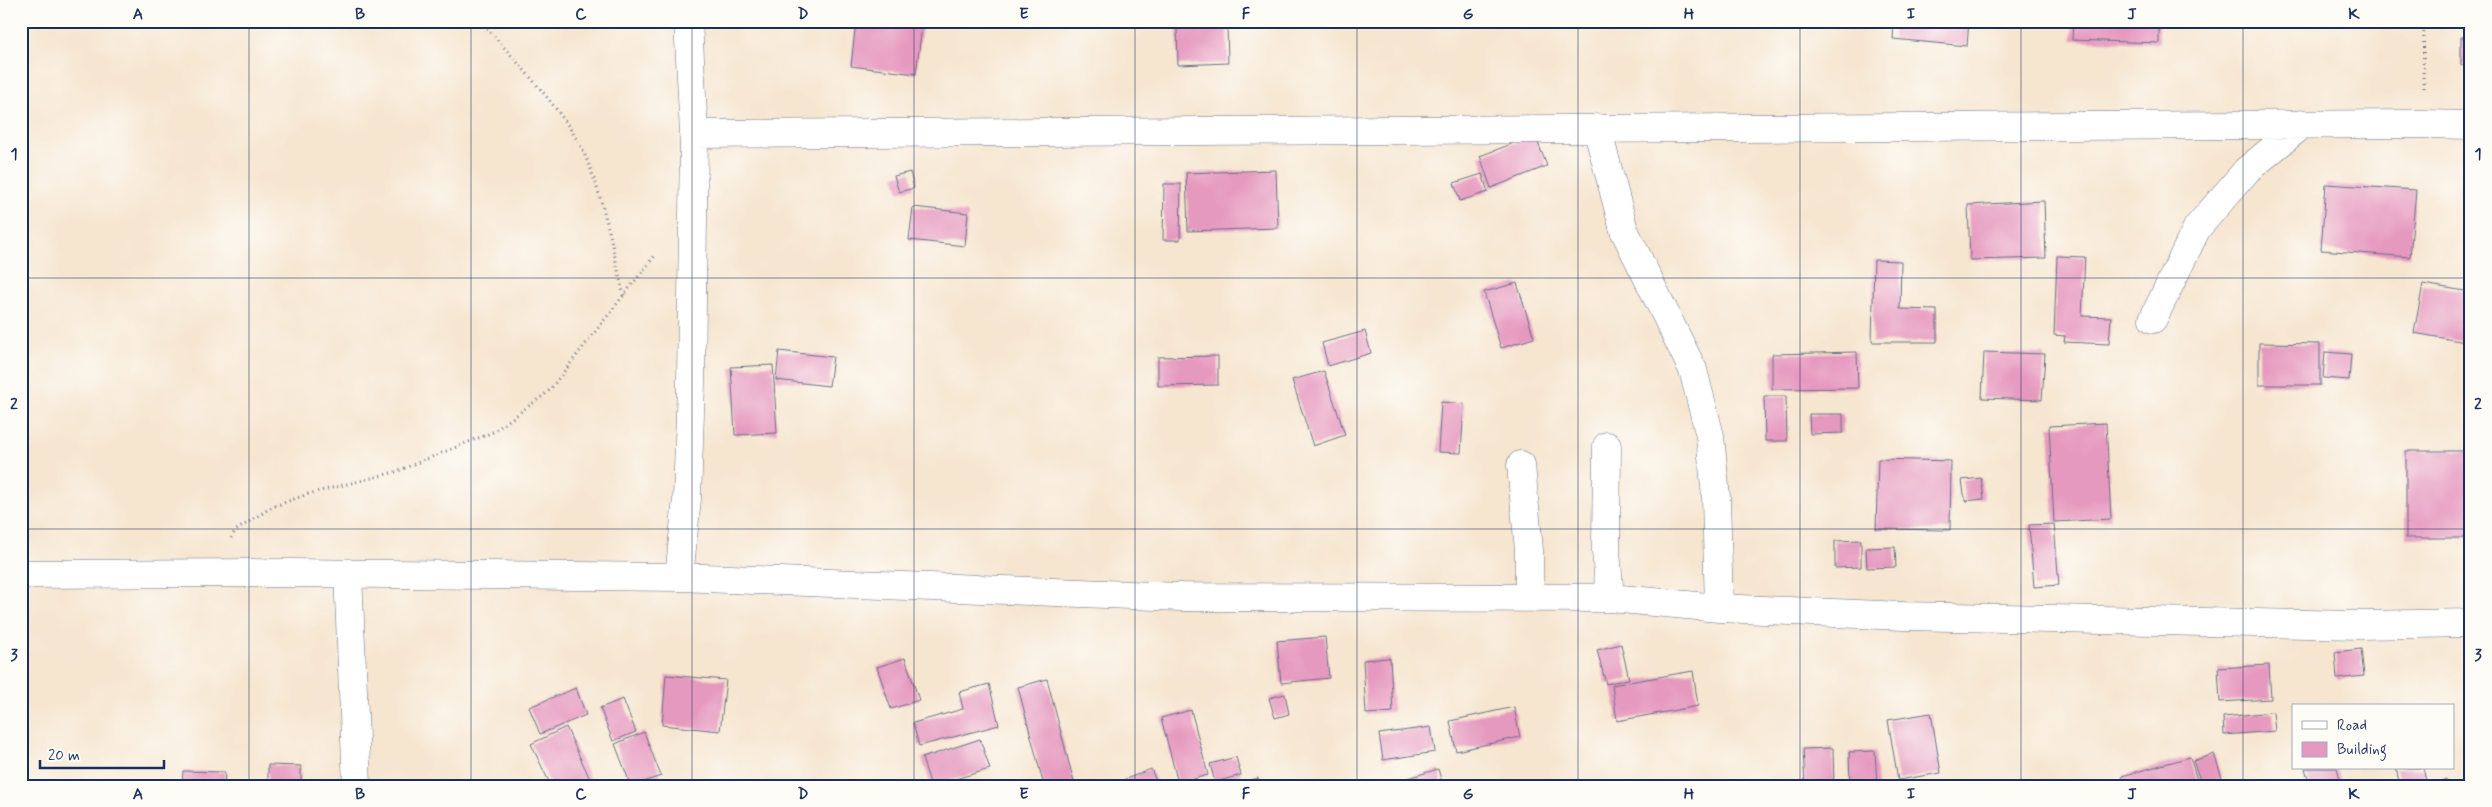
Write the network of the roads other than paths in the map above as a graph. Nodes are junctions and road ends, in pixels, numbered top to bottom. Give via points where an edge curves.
1 (688, 21) edge
2 (2303, 124) junction
3 (2471, 125) edge
4 (1597, 128) junction
5 (694, 134) junction
6 (2152, 319) dead end
7 (1607, 446) dead end
8 (1521, 465) dead end
9 (348, 573) junction
10 (21, 574) edge
11 (679, 577) junction
12 (1529, 598) junction
13 (1610, 598) junction
14 (1719, 608) junction
15 (2471, 623) edge
16 (357, 786) edge

1 - 5 street
2 - 3 street
2 - 4 street
2 - 6 street via 2248,170 2197,228
4 - 5 street
4 - 14 street via 1624,230 1693,370 1710,436 1716,498
5 - 11 street via 687,499
7 - 13 street via 1606,551
8 - 12 street via 1529,550
9 - 10 street
9 - 11 street
9 - 16 street
11 - 12 street via 1182,597
12 - 13 street
13 - 14 street
14 - 15 street via 1923,616

